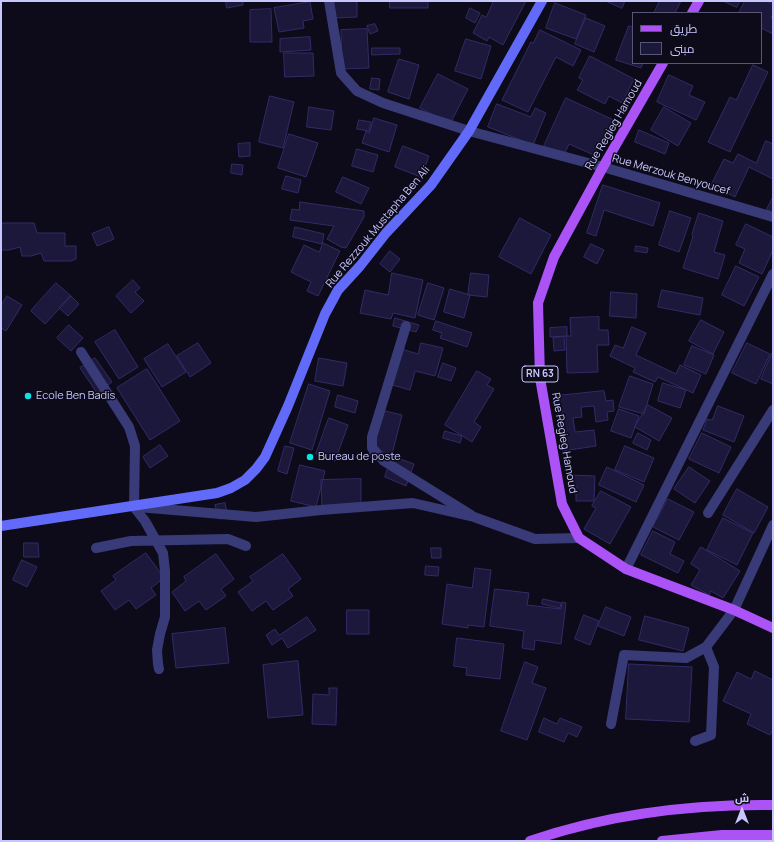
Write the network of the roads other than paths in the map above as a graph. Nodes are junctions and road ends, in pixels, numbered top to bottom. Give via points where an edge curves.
1 (329, 1) edge
2 (542, 1) edge
3 (699, 1) edge
4 (693, 12) edge
5 (662, 64) edge
6 (469, 131) junction
7 (603, 167) junction
8 (773, 217) edge
9 (773, 274) edge
10 (406, 326) dead end
11 (81, 352) dead end
12 (773, 410) edge
13 (134, 507) junction
14 (708, 513) dead end
15 (474, 517) junction
16 (1, 526) edge
17 (773, 526) edge
18 (579, 538) junction
19 (156, 541) junction
20 (246, 546) dead end
21 (96, 548) dead end
22 (626, 569) junction
23 (734, 610) junction
24 (773, 628) edge
25 (706, 647) junction
26 (159, 670) dead end
27 (611, 724) dead end
28 (694, 741) dead end
29 (773, 805) edge
30 (773, 835) edge
31 (530, 841) edge
32 (662, 841) edge

1 - 6 street, Rue Merzouk Benyoucef via 341,73 357,91 383,103
2 - 6 main road, Rue Rezzouk Mustapha Ben Ali
3 - 4 main road
5 - 7 main road, Rue Regieg Hamoud / RN 63
6 - 7 street, Rue Merzouk Benyoucef
6 - 13 main road, Rue Rezzouk Mustapha Ben Ali via 431,185 338,290 324,314 272,443 256,469 245,480 217,493
7 - 8 street, Rue Merzouk Benyoucef
7 - 18 main road, Rue Regieg Hamoud / RN 63 via 554,257 538,303 540,378 562,504
9 - 22 street
10 - 15 street via 372,437 372,448 384,461
11 - 13 street via 129,427 135,446
12 - 14 street
13 - 15 street via 256,517 413,503
13 - 16 main road, Rue Rezzouk Mustapha Ben Ali
13 - 19 street
15 - 18 street via 535,539
17 - 23 street
18 - 22 main road
19 - 20 street via 228,540
19 - 21 street via 131,541
19 - 26 street via 163,553 165,571 166,617 157,650
22 - 23 main road
23 - 24 main road
23 - 25 street
25 - 27 street via 686,658 624,655
25 - 28 street via 714,667 711,735
29 - 31 main road via 715,806 658,811 602,821
30 - 32 main road via 722,835

